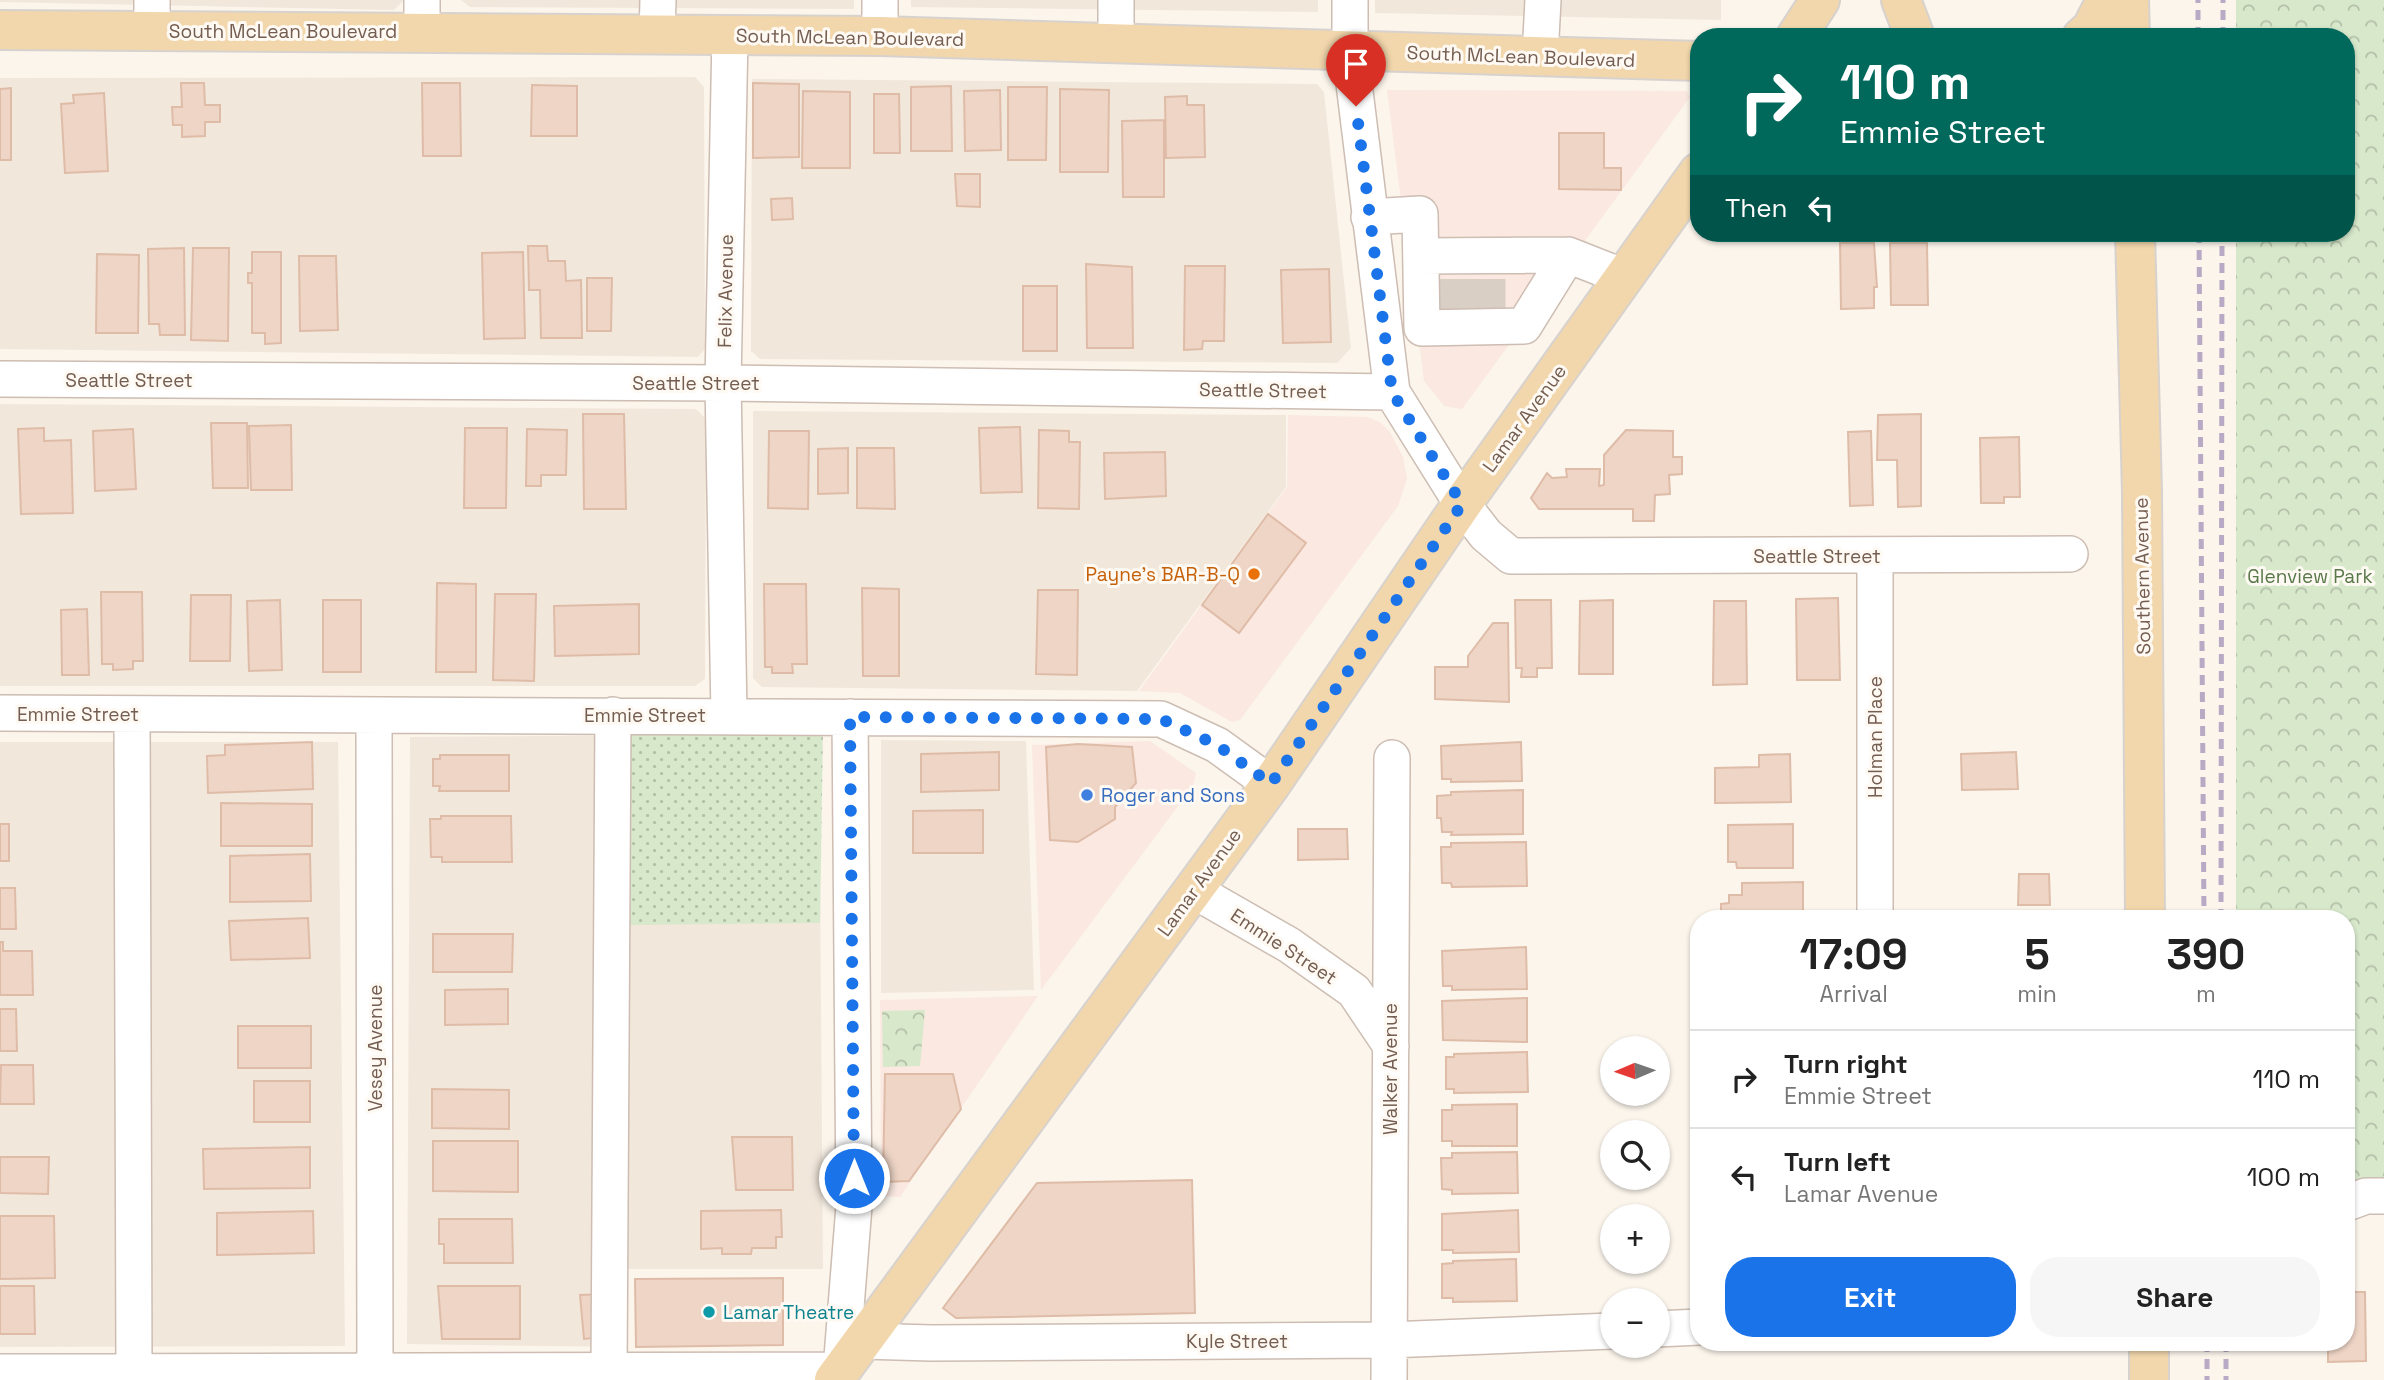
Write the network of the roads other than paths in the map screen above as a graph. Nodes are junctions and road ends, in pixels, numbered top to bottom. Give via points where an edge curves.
1 (1116, 0) edge
2 (1350, 0) edge
3 (1543, 0) edge
4 (1820, 0) edge
5 (1901, 0) edge
6 (2106, 0) edge
7 (2129, 0) edge
8 (152, 15) edge
9 (422, 16) edge
10 (657, 17) edge
11 (880, 18) edge
12 (1803, 28) edge
13 (1912, 28) edge
14 (2092, 28) edge
15 (2130, 28) edge
16 (0, 30) edge
17 (730, 35) junction
18 (1116, 44) junction
19 (1350, 51) junction
20 (1540, 56) junction
21 (1690, 61) edge
22 (1690, 190) edge
23 (1369, 217) junction
24 (2135, 242) edge
25 (1568, 256) junction
26 (1623, 277) junction
27 (1461, 293) junction
28 (1384, 328) junction
29 (0, 379) edge
30 (723, 383) junction
31 (1392, 392) junction
32 (1462, 504) junction
33 (2070, 554) dead end
34 (1875, 556) junction
35 (0, 713) edge
36 (132, 715) junction
37 (613, 715) junction
38 (729, 715) junction
39 (374, 717) junction
40 (850, 717) junction
41 (1392, 758) dead end
42 (1271, 784) junction
43 (1193, 890) junction
44 (1875, 910) edge
45 (2145, 910) edge
46 (1391, 1046) junction
47 (2384, 1196) edge
48 (2355, 1200) edge
49 (1690, 1328) edge
50 (1670, 1329) edge
51 (1600, 1331) edge
52 (1389, 1340) junction
53 (2149, 1351) edge
54 (846, 1364) edge
55 (609, 1371) junction
56 (0, 1372) edge
57 (134, 1372) junction
58 (375, 1376) edge
59 (1389, 1380) edge
60 (2149, 1380) edge

1 - 18 street
2 - 19 street
3 - 20 street
4 - 12 main road
5 - 13 main road
6 - 14 main road
7 - 15 main road
8 - 9 main road, South McLean Boulevard
8 - 16 main road, South McLean Boulevard
9 - 10 main road, South McLean Boulevard
10 - 17 main road, South McLean Boulevard
11 - 17 main road, South McLean Boulevard
11 - 18 main road, South McLean Boulevard
17 - 30 street, Felix Avenue
18 - 19 main road, South McLean Boulevard
19 - 20 main road, South McLean Boulevard
19 - 23 street
20 - 21 main road, South McLean Boulevard
22 - 26 main road, Lamar Avenue
23 - 27 street via 1420,214
23 - 28 street
24 - 45 main road, Southern Avenue
25 - 26 street
25 - 27 street
25 - 27 street via 1524,326
26 - 32 main road, Lamar Avenue
27 - 28 street
28 - 31 street
29 - 30 street, Seattle Street
30 - 31 street, Seattle Street
30 - 38 street, Felix Avenue
31 - 32 street
32 - 34 street, Seattle Street via 1486,535 1511,556
32 - 42 main road, Lamar Avenue
33 - 34 street, Seattle Street
34 - 44 street, Holman Place
35 - 36 street, Emmie Street
36 - 39 street, Emmie Street
36 - 57 street
37 - 38 street, Emmie Street
37 - 39 street, Emmie Street
37 - 55 street
38 - 40 street, Emmie Street
39 - 58 street, Vesey Avenue
40 - 42 street, Emmie Street via 1161,719 1217,745
40 - 54 street via 854,1206
41 - 46 street, Walker Avenue
42 - 43 main road, Lamar Avenue
43 - 46 street, Emmie Street via 1289,945 1354,991
43 - 54 main road, Lamar Avenue
46 - 52 street, Walker Avenue
47 - 48 street
49 - 50 street
51 - 52 street, Kyle Street
52 - 54 street, Kyle Street via 945,1343
52 - 59 street, Walker Avenue
53 - 60 main road
54 - 55 street, Kyle Street
55 - 58 street, Kyle Street
56 - 57 street, Kyle Street
57 - 58 street, Kyle Street

